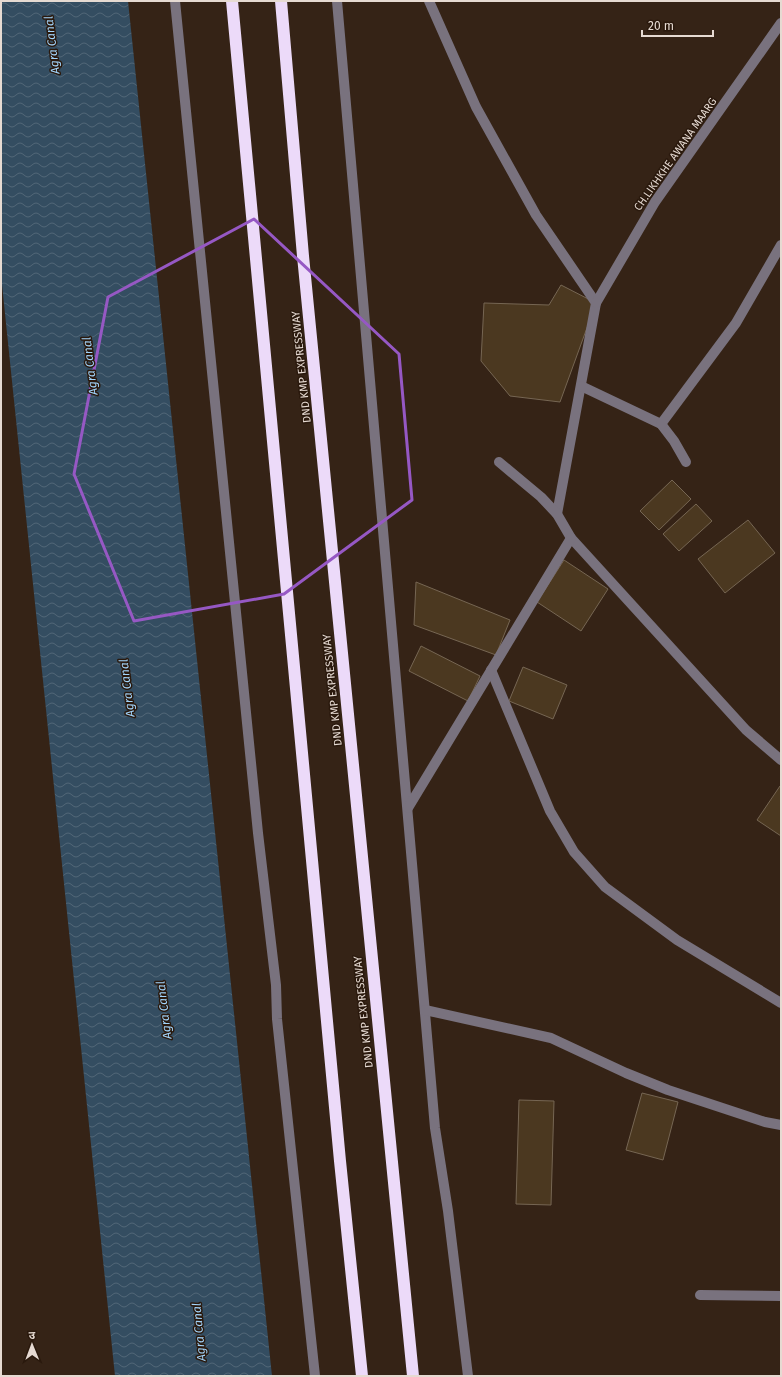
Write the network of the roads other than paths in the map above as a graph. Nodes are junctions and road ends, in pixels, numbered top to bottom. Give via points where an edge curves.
1 (175, 1) edge
2 (232, 1) edge
3 (281, 1) edge
4 (337, 1) edge
5 (429, 1) edge
6 (781, 23) edge
7 (781, 245) edge
8 (596, 303) junction
9 (581, 386) junction
10 (661, 424) junction
11 (499, 462) dead end
12 (686, 462) dead end
13 (557, 514) junction
14 (571, 538) junction
15 (491, 670) junction
16 (781, 760) edge
17 (408, 808) junction
18 (781, 1003) edge
19 (425, 1010) junction
20 (781, 1125) edge
21 (700, 1295) dead end
22 (781, 1296) edge
23 (315, 1376) edge
24 (362, 1376) edge
25 (413, 1376) edge
26 (468, 1376) edge

1 - 23 street
2 - 24 highway
3 - 25 highway, DND KMP EXPRESSWAY via 304,264
4 - 17 street
5 - 8 street via 476,107 536,215
6 - 8 street, CH.LIKHKHE AWANA MAARG via 655,202
7 - 10 street via 736,323
8 - 9 street
9 - 10 street
9 - 13 street
10 - 12 street
11 - 13 street
13 - 14 street
14 - 15 street
14 - 16 street via 746,730
15 - 17 street
15 - 18 street via 550,811 574,852 594,875 604,886 677,940
17 - 19 street
19 - 20 street via 551,1038 668,1090
19 - 26 street via 435,1128
21 - 22 street

